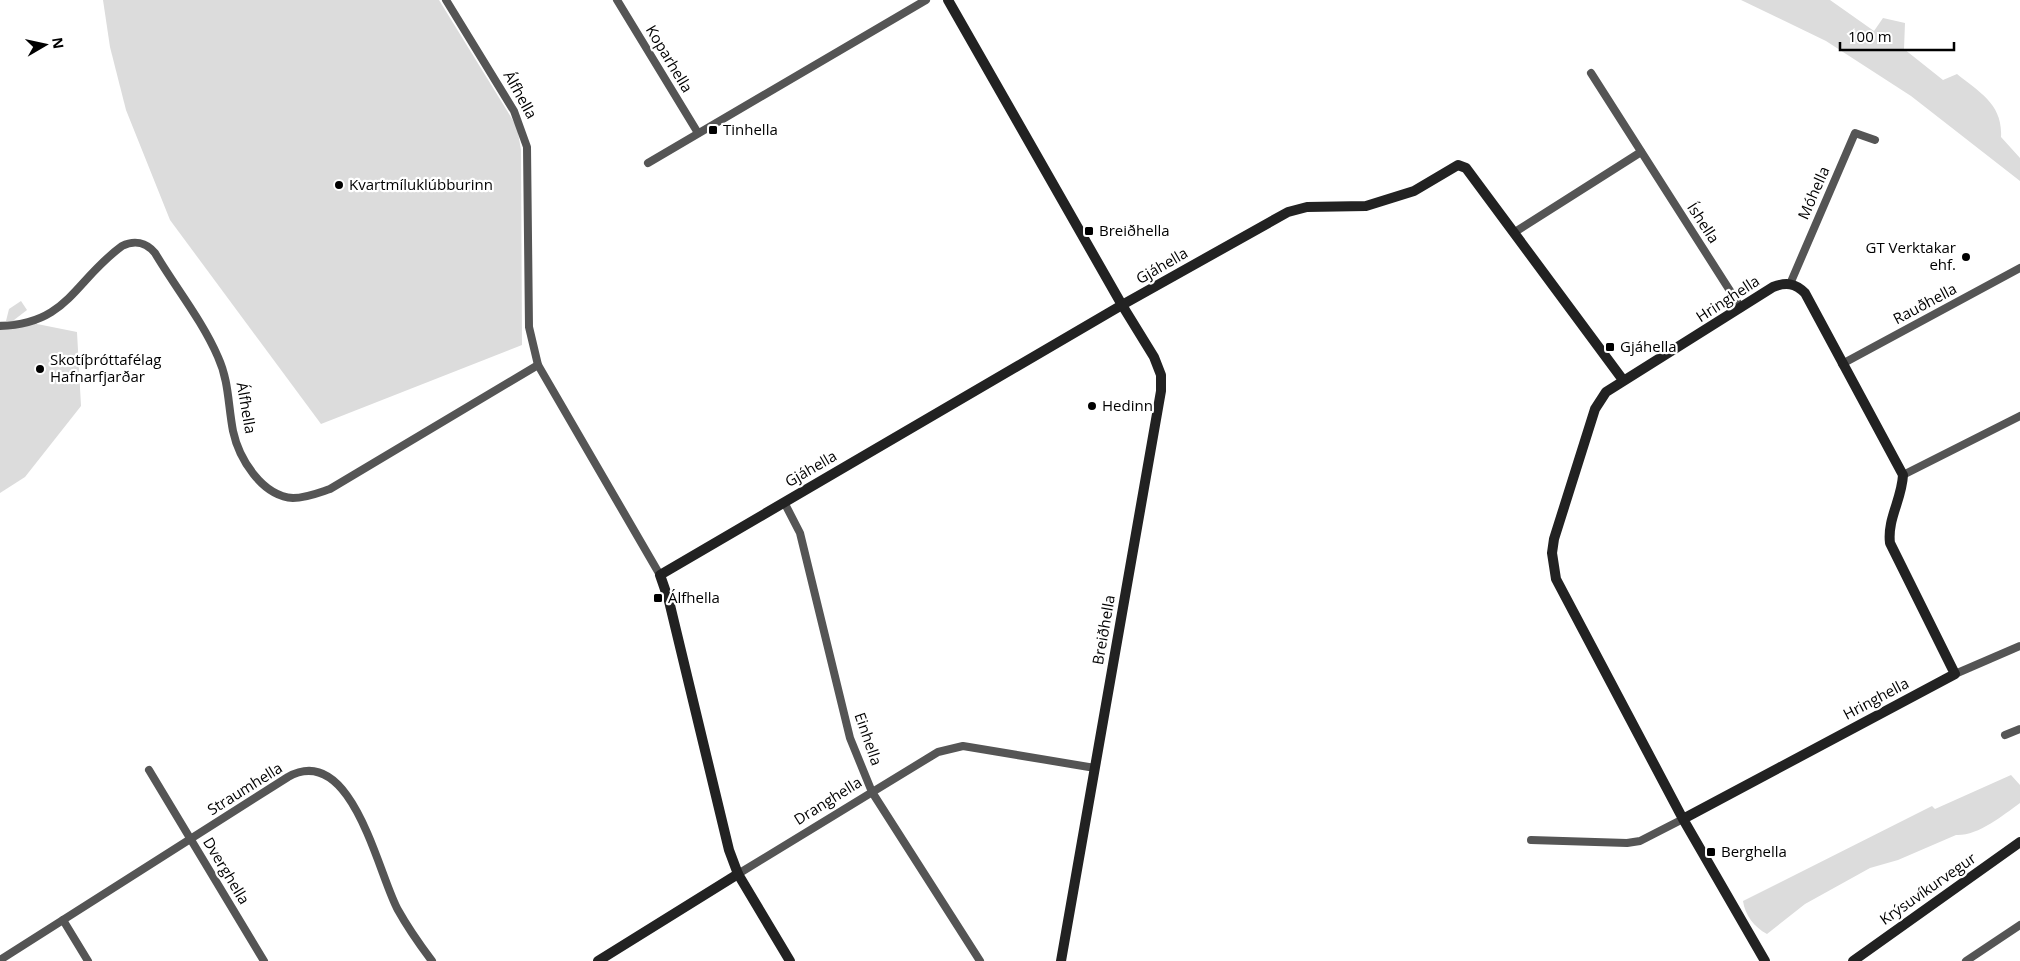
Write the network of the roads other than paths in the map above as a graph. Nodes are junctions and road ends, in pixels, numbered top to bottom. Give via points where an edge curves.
1 (446, 0) edge
2 (617, 0) edge
3 (926, 0) edge
4 (948, 0) edge
5 (1591, 73) dead end
6 (698, 133) junction
7 (1875, 140) dead end
8 (1641, 152) junction
9 (648, 162) dead end
10 (1515, 232) junction
11 (2020, 268) edge
12 (1790, 284) junction
13 (1122, 305) junction
14 (1741, 308) junction
15 (0, 326) edge
16 (1842, 364) junction
17 (538, 365) junction
18 (1623, 380) junction
19 (2020, 416) edge
20 (1903, 474) junction
21 (784, 502) junction
22 (660, 575) junction
23 (2020, 646) edge
24 (1955, 674) junction
25 (2020, 729) edge
26 (2005, 735) dead end
27 (1095, 768) junction
28 (149, 770) dead end
29 (872, 792) junction
30 (1683, 819) junction
31 (191, 840) junction
32 (1530, 840) dead end
33 (2020, 842) edge
34 (738, 874) junction
35 (63, 920) junction
36 (2020, 925) edge
37 (1749, 933) junction
38 (0, 960) edge
39 (88, 961) edge
40 (264, 961) edge
41 (432, 961) edge
42 (598, 961) edge
43 (790, 961) edge
44 (980, 961) edge
45 (1061, 961) edge
46 (1765, 961) edge
47 (1772, 961) edge
48 (1853, 961) edge
49 (1966, 961) edge

1 - 17 street, Álfhella via 514,111 527,146 529,327
2 - 6 street, Koparhella
3 - 6 street
4 - 13 street, Breiðhella
5 - 8 street, Íshella
6 - 9 street
7 - 12 street, Móhella via 1856,133
8 - 10 street
8 - 14 street, Íshella
10 - 13 street, Gjáhella via 1466,168 1458,165 1414,191 1366,206 1315,206 1288,212
10 - 18 street, Gjáhella
11 - 16 street, Rauðhella
12 - 14 street, Hringhella via 1773,288
12 - 16 street via 1799,286 1805,293
13 - 21 street, Gjáhella
13 - 27 street, Breiðhella via 1154,357 1161,375 1161,392
14 - 18 street, Hringhella
15 - 17 street, Álfhella via 21,325 43,318 56,310 122,246 132,242 147,246 155,253 217,354 226,375 233,430 251,470 272,490 293,498 330,489
16 - 20 street
17 - 22 street, Álfhella
18 - 30 street, Hringhella via 1606,392 1595,410 1554,539 1553,568 1556,580
19 - 20 street
20 - 24 street via 1890,522 1890,543
21 - 22 street, Gjáhella
21 - 29 street, Einhella via 800,533 850,738
22 - 34 street, Álfhella via 726,840
23 - 24 street
24 - 30 street, Hringhella
25 - 26 street
27 - 29 street, Dranghella via 957,746 938,752
27 - 45 street, Breiðhella
28 - 31 street, Dverghella
29 - 34 street, Dranghella
29 - 44 street, Einhella
30 - 32 street via 1640,841
30 - 37 street
31 - 35 street, Straumhella
31 - 40 street, Dverghella
31 - 41 street, Straumhella via 292,775 312,771 326,775 340,787 354,808 398,910
33 - 48 street, Krýsuvíkurvegur
34 - 42 street, Dranghella
34 - 43 street, Álfhella
35 - 38 street, Straumhella
35 - 39 street
36 - 49 street
37 - 46 street
37 - 47 street

